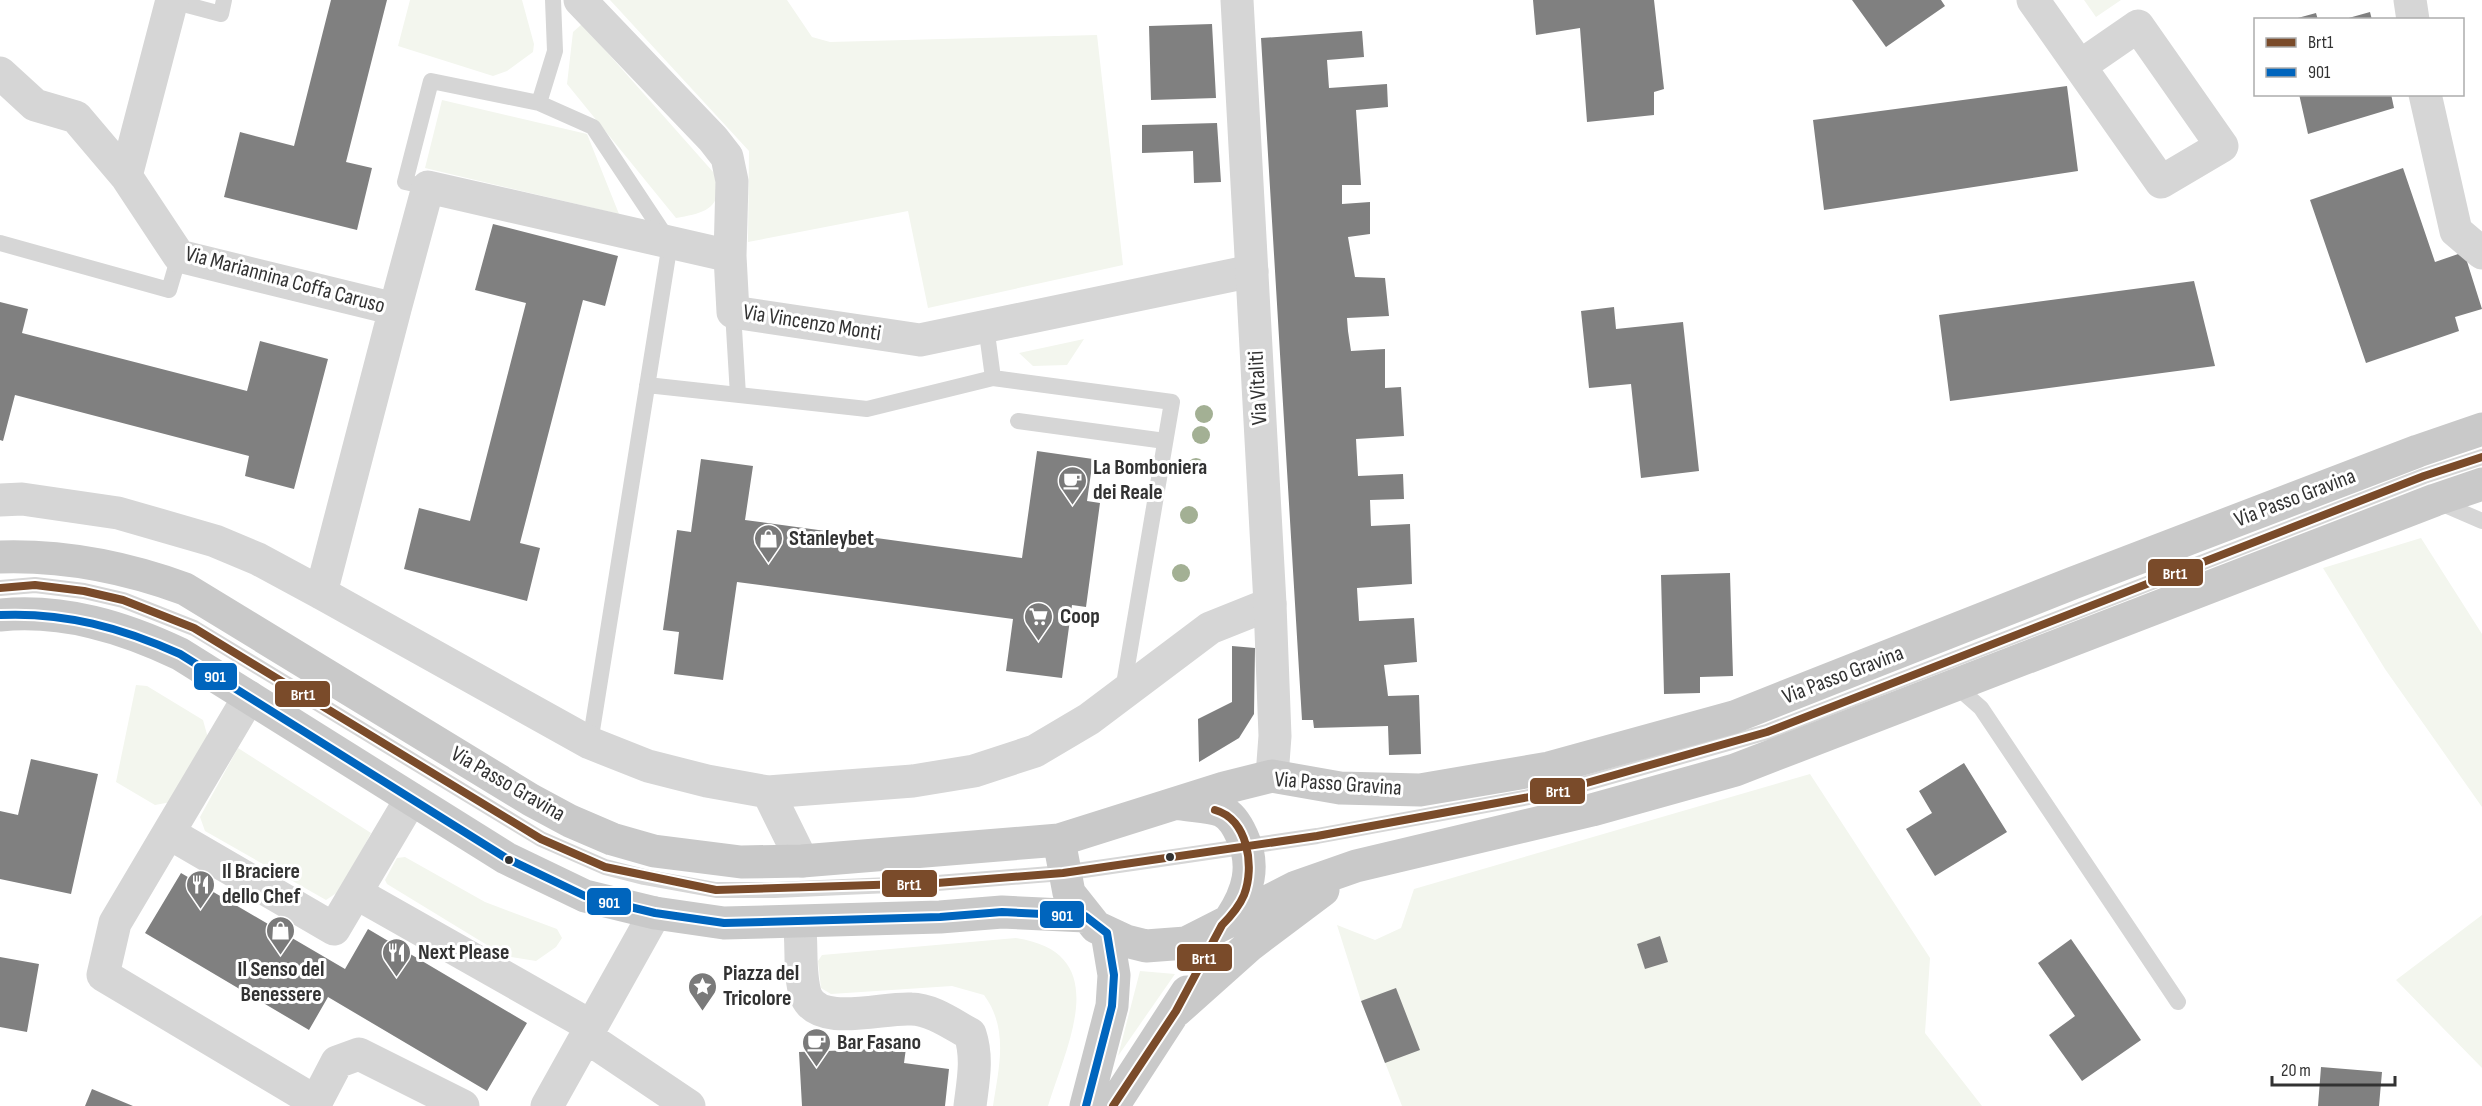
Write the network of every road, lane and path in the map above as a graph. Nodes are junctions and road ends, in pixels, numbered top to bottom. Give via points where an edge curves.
1 (172, 0) edge
2 (224, 0) edge
3 (553, 0) edge
4 (580, 0) edge
5 (1237, 0) edge
6 (2033, 0) edge
7 (2410, 0) edge
8 (2413, 18) edge
9 (2080, 66) junction
10 (0, 73) edge
11 (2426, 96) edge
12 (538, 103) junction
13 (126, 176) junction
14 (428, 187) junction
15 (0, 243) edge
16 (670, 243) junction
17 (2482, 253) edge
18 (179, 256) junction
19 (730, 256) junction
20 (1252, 271) junction
21 (395, 309) junction
22 (733, 312) junction
23 (986, 326) junction
24 (993, 378) junction
25 (647, 385) junction
26 (738, 395) junction
27 (1018, 421) dead end
28 (2482, 429) edge
29 (1166, 441) junction
30 (2482, 457) edge
31 (2482, 484) edge
32 (0, 500) edge
33 (2434, 500) junction
34 (2482, 522) edge
35 (0, 556) edge
36 (0, 588) edge
37 (321, 593) junction
38 (1270, 604) junction
39 (0, 615) edge
40 (1956, 686) junction
41 (1123, 691) junction
42 (249, 697) junction
43 (590, 742) junction
44 (1272, 776) junction
45 (768, 792) junction
46 (411, 799) junction
47 (1179, 803) junction
48 (169, 833) junction
49 (1059, 840) junction
50 (1246, 845) junction
51 (802, 861) junction
52 (1356, 866) junction
53 (1063, 873) junction
54 (356, 893) junction
55 (655, 913) junction
56 (799, 921) junction
57 (1226, 922) junction
58 (1096, 924) junction
59 (2178, 1002) dead end
60 (1176, 1011) junction
61 (588, 1031) junction
62 (315, 1104) edge
63 (463, 1106) edge
64 (547, 1106) edge
65 (689, 1106) edge
66 (970, 1106) edge
67 (1086, 1106) edge
68 (1113, 1106) edge

1 - 2 lane via 221,14
1 - 13 street
3 - 12 lane via 555,51
4 - 19 street, Via Vincenzo Monti via 727,157 732,181
5 - 20 street, Via Vitaliti
6 - 9 street
7 - 8 street
9 - 9 street via 2161,182 2222,146 2138,26
10 - 13 street, Via Mariannina Coffa Caruso via 35,105 76,117
11 - 17 street via 2456,231
12 - 14 lane via 431,81 405,182
12 - 16 lane via 593,127
13 - 18 street, Via Mariannina Coffa Caruso
14 - 16 street
14 - 21 street, Via Mariannina Coffa Caruso
15 - 18 lane via 169,290
16 - 19 street
16 - 25 lane
18 - 21 street, Via Mariannina Coffa Caruso
19 - 22 street, Via Vincenzo Monti
20 - 23 street, Via Vincenzo Monti
20 - 38 street, Via Vitaliti
21 - 37 street
22 - 23 street, Via Vincenzo Monti via 920,340
22 - 26 lane
23 - 24 lane
24 - 26 lane via 867,409
24 - 29 lane via 1172,402
25 - 26 lane
25 - 43 lane
27 - 29 lane
28 - 44 main road, Via Passo Gravina via 2073,583 1734,717 1549,768 1420,790 1340,788
29 - 41 lane
30 - 50 lane via 2424,476 1767,732 1551,793 1317,836
31 - 33 main road
32 - 37 street via 69,505 166,525 258,559
33 - 34 lane
33 - 40 main road
35 - 51 main road, Via Passo Gravina via 103,564 184,589 531,800 612,839 697,858
36 - 53 lane via 35,585 84,591 123,600 194,628 541,839 605,867 644,878 716,890 774,890 937,884
37 - 43 street
38 - 41 street via 1210,628
38 - 44 street, Via Vitaliti via 1275,736
39 - 42 main road via 35,613 125,629 180,654
40 - 52 main road via 1736,770 1592,810
40 - 59 lane via 1981,708
41 - 45 street via 1089,719 1035,751 974,771 913,781
42 - 46 main road
42 - 48 street
43 - 45 street via 648,766
44 - 47 main road, Via Passo Gravina
45 - 51 street
46 - 54 street
46 - 55 main road via 547,879 585,896
47 - 49 main road, Via Passo Gravina
47 - 50 main road via 1222,811 1237,825
48 - 54 street via 334,929
48 - 62 street via 116,923 103,975
49 - 51 main road, Via Passo Gravina
49 - 53 main road
50 - 53 lane
50 - 57 main road via 1250,867 1247,886
52 - 57 main road via 1296,887
52 - 60 main road via 1250,945
53 - 58 main road via 1069,893
54 - 61 street
55 - 56 main road via 724,923
55 - 61 street
56 - 58 main road via 1002,912
56 - 66 street via 807,996 816,1008 830,1014 912,1008 970,1034 975,1068
57 - 58 main road via 1186,943 1166,946 1136,943
57 - 60 main road
58 - 67 main road via 1114,975 1112,1006
60 - 68 main road
61 - 64 street
61 - 65 street
62 - 63 street via 337,1062 359,1054

